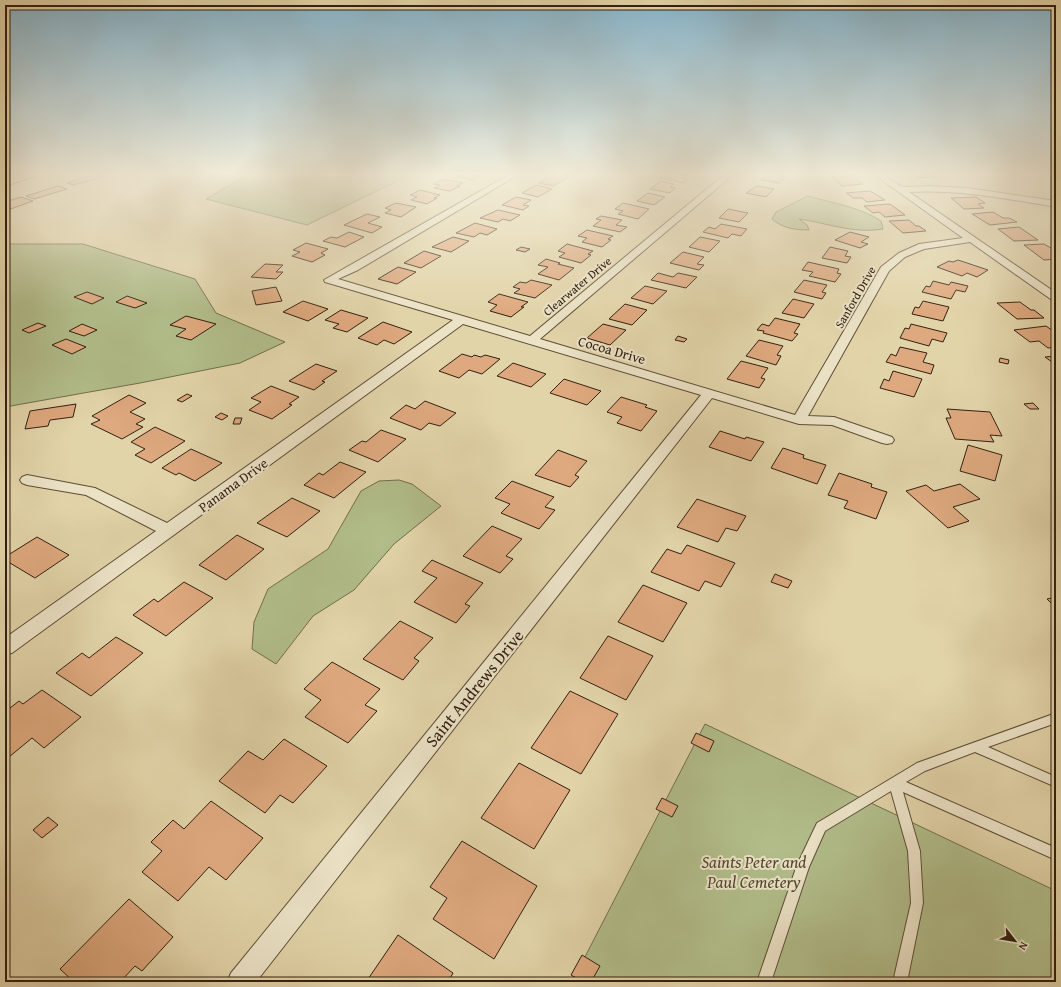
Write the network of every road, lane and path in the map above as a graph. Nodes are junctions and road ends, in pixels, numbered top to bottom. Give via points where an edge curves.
1 (438, 219) edge
2 (676, 219) edge
3 (943, 219) edge
4 (973, 239) junction
5 (1056, 298) edge
6 (461, 320) junction
7 (531, 341) junction
8 (709, 394) junction
9 (799, 420) junction
10 (888, 440) dead end
11 (27, 480) dead end
12 (169, 531) junction
13 (5, 648) edge
14 (1054, 719) edge
15 (975, 748) junction
16 (1056, 782) edge
17 (895, 783) junction
18 (1056, 854) edge
19 (240, 982) edge
20 (764, 982) edge
21 (900, 982) edge

1 - 6 street, Cocoa Drive via 354,268 328,280
2 - 7 street, Clearwater Drive
3 - 4 street
4 - 5 street
4 - 9 street, Sanford Drive via 922,246 902,255 886,269
6 - 7 street, Cocoa Drive
6 - 12 street, Panama Drive
7 - 8 street, Cocoa Drive
8 - 9 street, Cocoa Drive
8 - 19 street, Saint Andrews Drive
9 - 10 street, Cocoa Drive via 834,421
11 - 12 street via 90,491
12 - 13 street, Panama Drive
14 - 15 lane
15 - 16 lane
15 - 17 lane via 921,767
17 - 18 lane
17 - 20 lane via 821,827 803,865
17 - 21 lane via 914,851 917,903

